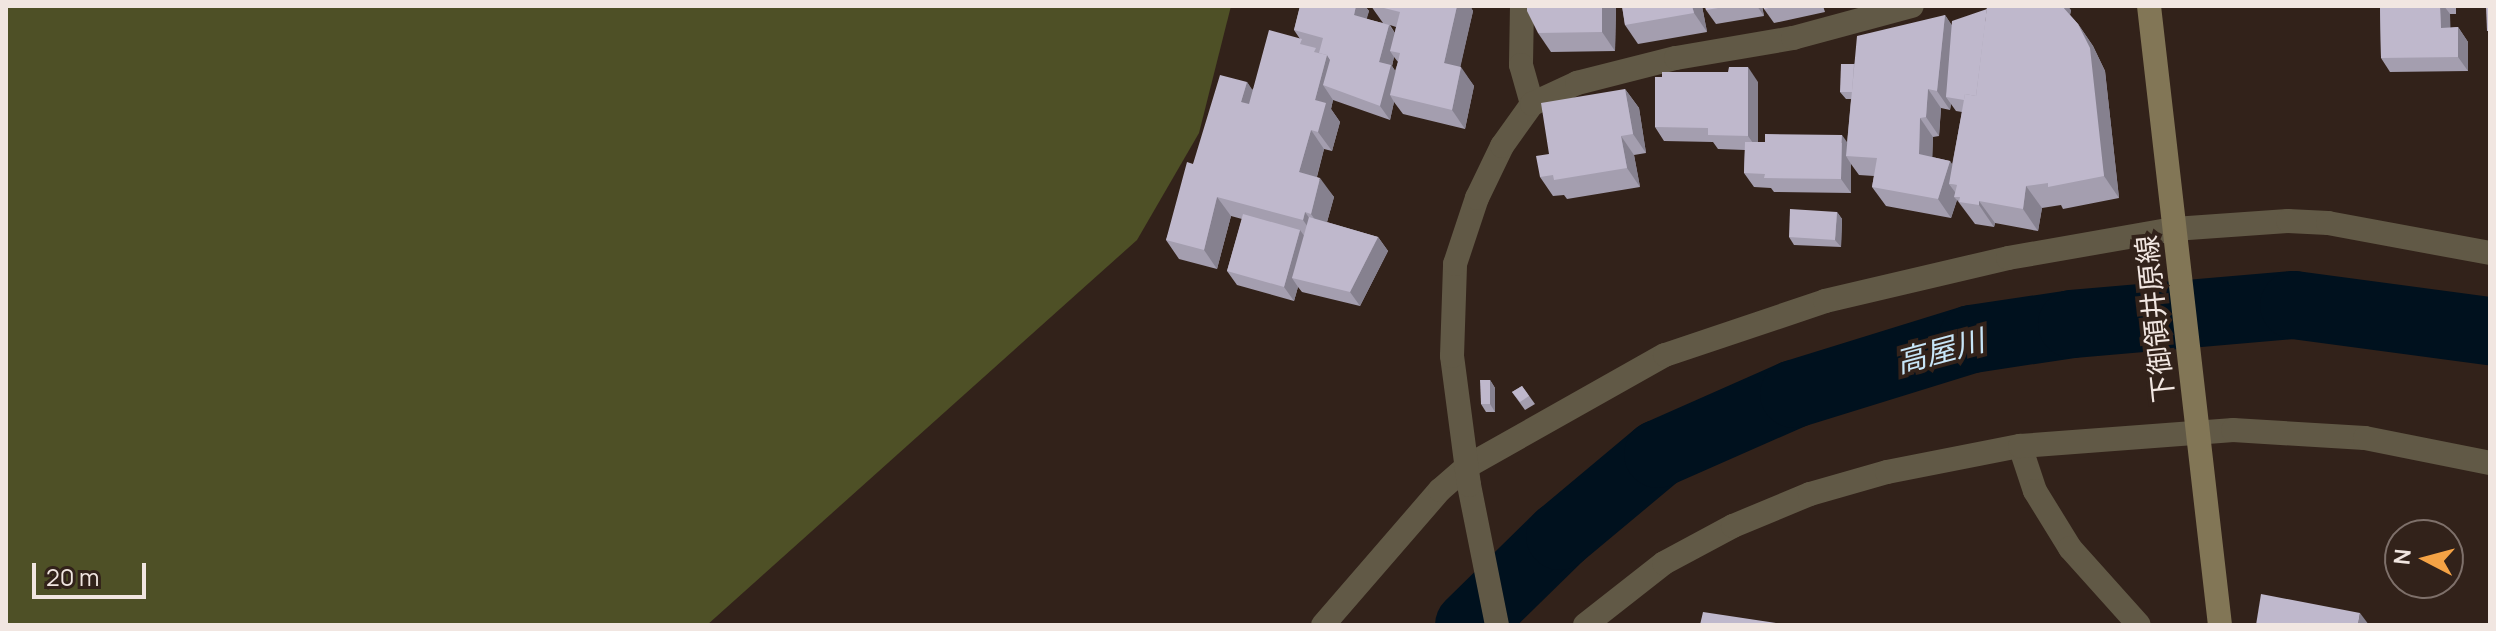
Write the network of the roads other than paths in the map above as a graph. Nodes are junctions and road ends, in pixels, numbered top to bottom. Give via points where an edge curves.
1 (1522, 6) edge
2 (1912, 6) edge
3 (2149, 6) edge
4 (1532, 104) junction
5 (2175, 238) junction
6 (2490, 253) edge
7 (2196, 420) junction
8 (2020, 446) junction
9 (2490, 463) edge
10 (1468, 476) junction
11 (1323, 625) edge
12 (1497, 625) edge
13 (1585, 625) edge
14 (2139, 625) edge
15 (2220, 625) edge

1 - 4 street via 1521,65
2 - 4 street via 1793,38 1676,58 1577,83
3 - 5 main road, 下御領井原線
4 - 10 street via 1502,146 1455,264 1452,356
5 - 6 street via 2288,221 2328,223
5 - 7 main road, 下御領井原線
5 - 10 street via 2008,258 1825,301 1665,355
7 - 8 street
7 - 9 street via 2365,438
7 - 15 main road, 下御領井原線
8 - 13 street via 1887,472 1810,494 1664,563
8 - 14 street via 2035,491 2070,548
10 - 11 street via 1440,490
10 - 12 street

